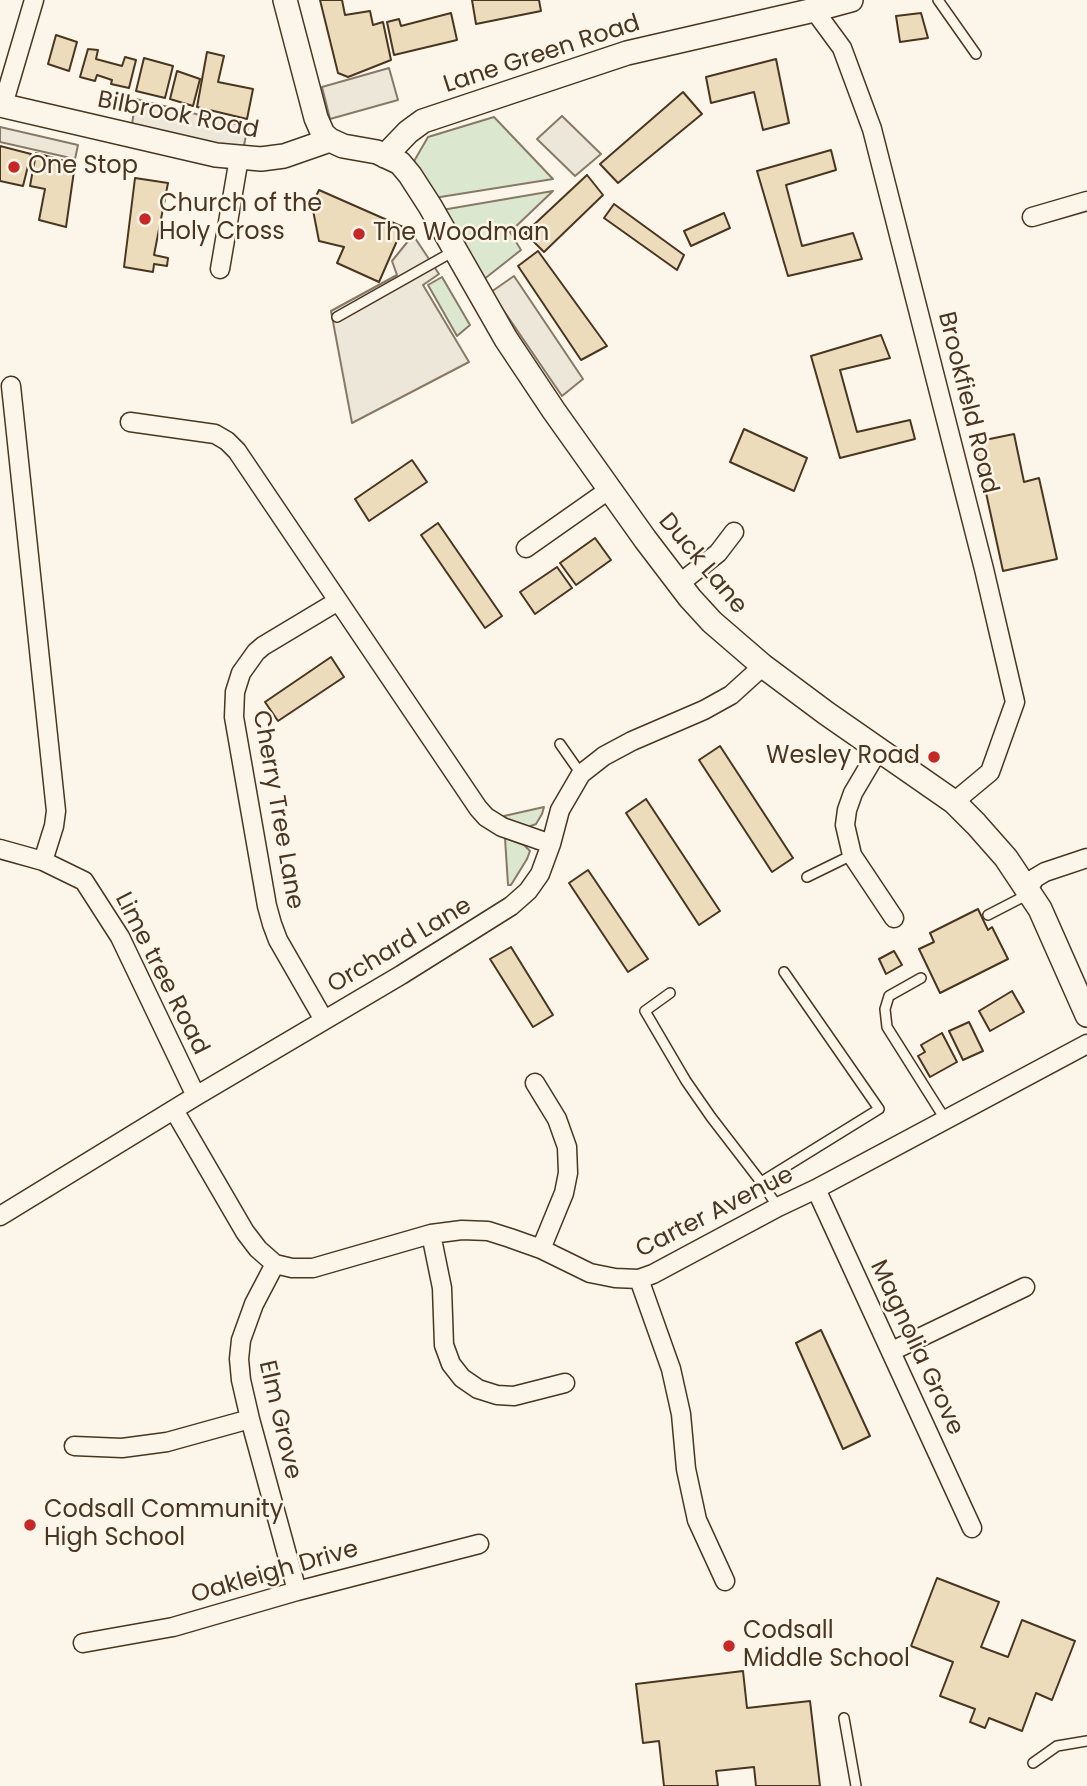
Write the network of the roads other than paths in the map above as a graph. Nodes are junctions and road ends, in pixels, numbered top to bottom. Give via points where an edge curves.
1 (34, 0) edge
2 (285, 0) edge
3 (851, 0) edge
4 (937, 0) edge
5 (814, 10) junction
6 (976, 54) dead end
7 (1, 105) edge
8 (330, 140) junction
9 (385, 156) junction
10 (239, 158) junction
11 (1087, 201) edge
12 (1032, 217) dead end
13 (454, 251) junction
14 (220, 269) dead end
15 (338, 317) dead end
16 (10, 386) dead end
17 (130, 422) dead end
18 (610, 489) junction
19 (734, 531) dead end
20 (526, 548) dead end
21 (679, 584) junction
22 (338, 601) junction
23 (763, 666) junction
24 (560, 744) dead end
25 (879, 749) junction
26 (581, 774) junction
27 (954, 802) junction
28 (551, 844) junction
29 (0, 849) edge
30 (852, 855) junction
31 (1087, 858) edge
32 (43, 861) junction
33 (807, 877) dead end
34 (1028, 890) junction
35 (988, 915) dead end
36 (894, 918) dead end
37 (784, 972) dead end
38 (921, 978) dead end
39 (670, 993) dead end
40 (1087, 1015) edge
41 (324, 1020) junction
42 (1087, 1044) edge
43 (535, 1083) dead end
44 (195, 1096) junction
45 (174, 1110) junction
46 (946, 1119) junction
47 (761, 1182) junction
48 (816, 1189) junction
49 (778, 1208) junction
50 (0, 1216) edge
51 (431, 1234) junction
52 (541, 1250) junction
53 (275, 1265) junction
54 (639, 1279) junction
55 (1025, 1287) dead end
56 (892, 1352) junction
57 (565, 1383) dead end
58 (250, 1419) junction
59 (74, 1446) dead end
60 (972, 1528) dead end
61 (479, 1544) dead end
62 (725, 1581) dead end
63 (297, 1591) junction
64 (83, 1643) dead end
65 (844, 1718) dead end
66 (1087, 1741) edge
67 (1033, 1763) dead end
68 (856, 1786) edge

1 - 7 street
2 - 8 street via 316,118
3 - 5 street, Lane Green Road
4 - 6 lane
5 - 9 street, Lane Green Road via 627,53 446,113 415,126
5 - 27 street, Brookfield Road via 842,48 872,129 1015,702 990,772
7 - 10 street, Bilbrook Road
8 - 9 street
8 - 10 street, Bilbrook Road via 284,156
9 - 13 street, Duck Lane via 400,163 410,175
10 - 14 street
11 - 12 street
13 - 15 lane
13 - 18 street, Duck Lane via 506,339
16 - 32 street via 57,811
17 - 22 street via 215,434 227,441
18 - 20 street
18 - 21 street, Duck Lane
19 - 21 street via 718,553
21 - 23 street, Duck Lane via 712,622
22 - 28 street via 478,808 502,827
22 - 41 street, Cherry Tree Lane via 256,652 241,673 233,717 272,924
23 - 25 street, Duck Lane
23 - 26 street, Orchard Lane via 731,695 632,741
24 - 26 lane
25 - 27 street, Duck Lane
25 - 30 street via 847,810 845,825
26 - 28 street, Orchard Lane via 560,810
27 - 34 street, Duck Lane via 1006,858
28 - 41 street, Orchard Lane via 540,874 511,906
29 - 32 street, Lime tree Road
30 - 33 lane
30 - 36 street
31 - 34 street via 1045,872
32 - 44 street, Lime tree Road via 84,881 120,937
34 - 35 lane
34 - 40 street, Duck Lane via 1050,928
37 - 47 lane via 879,1109
38 - 46 lane via 889,996 887,1027
39 - 47 lane via 645,1011 686,1082
41 - 44 street, Orchard Lane
42 - 46 street, Carter Avenue
43 - 52 street via 568,1147 564,1193
44 - 45 street, Orchard Lane
45 - 50 street, Orchard Lane
45 - 53 street via 245,1232
46 - 48 street, Carter Avenue
47 - 49 lane
48 - 49 street, Carter Avenue
48 - 56 street, Magnolia Grove
49 - 54 street, Carter Avenue
51 - 52 street, Carter Avenue via 488,1231
51 - 53 street, Carter Avenue via 313,1268
51 - 57 street via 442,1288 444,1345 462,1378 497,1395 514,1396
52 - 54 street, Carter Avenue via 590,1273
53 - 58 street, Elm Grove via 241,1340 241,1380
54 - 62 street via 671,1369 697,1520
55 - 56 street
56 - 60 street, Magnolia Grove
58 - 59 street via 167,1442 122,1448
58 - 63 street, Elm Grove
61 - 63 street, Oakleigh Drive
63 - 64 street, Oakleigh Drive via 173,1627
65 - 68 lane
66 - 67 lane via 1057,1746

